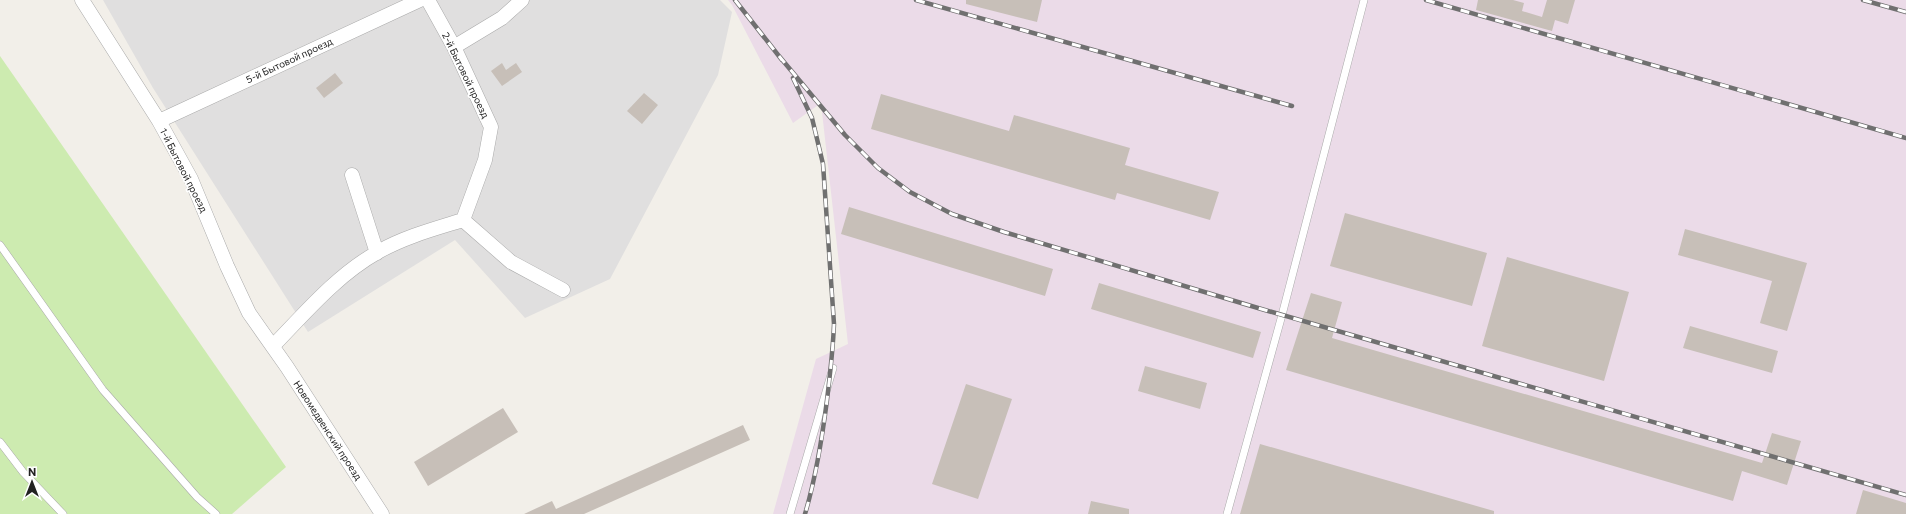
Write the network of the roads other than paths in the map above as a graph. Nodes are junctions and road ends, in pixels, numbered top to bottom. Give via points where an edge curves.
1 (82, 0) edge
2 (420, 0) edge
3 (428, 0) edge
4 (522, 0) edge
5 (1364, 0) edge
6 (454, 47) junction
7 (159, 121) junction
8 (352, 175) dead end
9 (463, 220) junction
10 (0, 245) edge
11 (377, 252) junction
12 (563, 290) dead end
13 (273, 346) junction
14 (832, 368) dead end
15 (0, 442) edge
16 (63, 514) edge
17 (216, 514) edge
18 (382, 514) edge
19 (790, 514) edge
20 (1226, 514) edge

1 - 7 street, 1-й Бытовой проезд
2 - 7 street, 5-й Бытовой проезд
3 - 6 street, 2-й Бытовой проезд
4 - 6 street via 502,18
5 - 20 lane via 1282,315
6 - 9 street, 2-й Бытовой проезд via 491,127 485,160
7 - 13 street, 1-й Бытовой проезд via 200,200 249,313
8 - 11 street
9 - 11 street via 420,233
9 - 12 street via 511,262
10 - 17 lane via 103,390 197,497
11 - 13 street via 341,279
13 - 18 street, Новомедвенский проезд
14 - 19 lane
15 - 16 lane via 23,472

